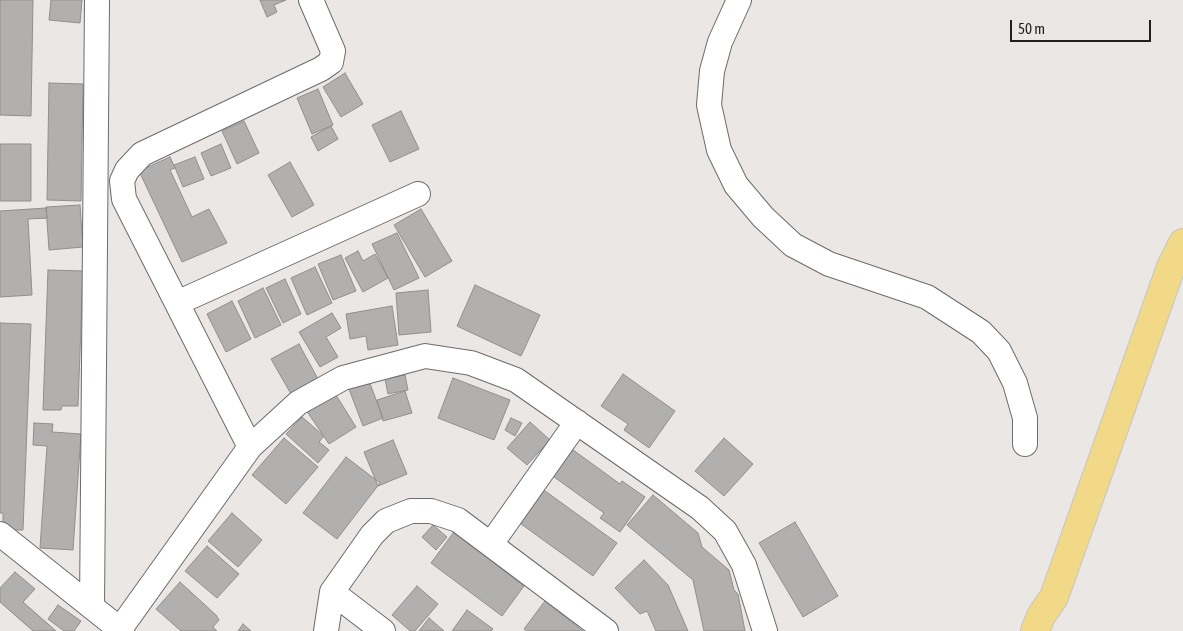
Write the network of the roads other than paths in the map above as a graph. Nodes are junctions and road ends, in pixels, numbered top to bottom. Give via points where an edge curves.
1 (97, 0) edge
2 (311, 0) edge
3 (739, 0) edge
4 (418, 194) dead end
5 (1183, 243) edge
6 (177, 303) junction
7 (577, 422) junction
8 (1025, 444) dead end
9 (250, 447) junction
10 (0, 534) edge
11 (491, 544) junction
12 (332, 592) junction
13 (1054, 597) junction
14 (92, 607) junction
15 (121, 630) edge
16 (326, 631) edge
17 (383, 631) edge
18 (606, 631) edge
19 (765, 631) edge
20 (1035, 631) edge
21 (1052, 631) edge

1 - 14 street
2 - 6 street via 333,51 331,62 142,154 122,180 124,199
3 - 8 street via 714,61 709,105 719,150 736,185 792,245 829,264 927,297 981,332 998,351 1015,383 1025,418
4 - 6 street
5 - 13 main road via 1171,267
6 - 9 street
7 - 9 street via 516,380 471,363 425,356 343,378 298,403
7 - 11 street
7 - 19 street via 700,508 725,531 744,565
9 - 15 street
10 - 14 street
11 - 12 street via 458,520 431,511 411,511 386,521 372,535
11 - 18 street
12 - 16 street
12 - 17 street
13 - 20 main road
13 - 21 main road
14 - 15 street

